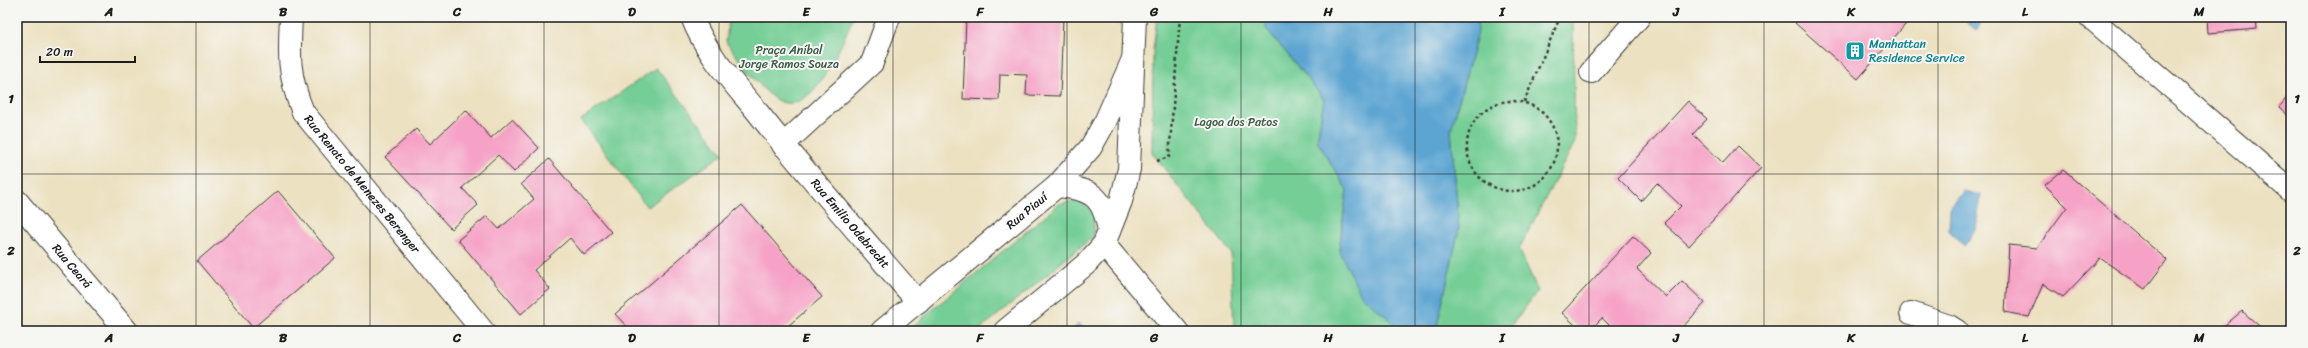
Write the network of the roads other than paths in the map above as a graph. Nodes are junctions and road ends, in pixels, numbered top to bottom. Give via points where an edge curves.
1 (291, 17) edge
2 (692, 17) edge
3 (889, 17) edge
4 (1135, 17) edge
5 (1639, 17) edge
6 (2090, 17) edge
7 (1133, 59) junction
8 (1591, 72) dead end
9 (783, 145) junction
10 (1057, 186) junction
11 (2291, 191) edge
12 (17, 201) edge
13 (1107, 238) junction
14 (918, 302) junction
15 (1911, 313) dead end
16 (125, 330) edge
17 (483, 331) edge
18 (882, 331) edge
19 (1005, 331) edge
20 (1177, 331) edge
21 (1957, 331) edge

1 - 17 street, Rua Renato de Menezes Berenger via 288,60 293,89 303,112
2 - 9 street, Rua Emilio Odebrecht via 698,34 713,58
3 - 9 street via 872,63
4 - 7 street, Rua Piauí
5 - 8 street
6 - 11 street
7 - 10 street, Rua Piauí via 1091,147
7 - 13 street, Rua Piauí via 1129,169
9 - 14 street, Rua Emilio Odebrecht
10 - 13 street via 1083,189 1102,204
10 - 14 street, Rua Piauí
12 - 16 street, Rua Ceará
13 - 19 street, Rua Piauí via 1086,264
13 - 20 street
14 - 18 street, Rua Piauí
15 - 21 street

